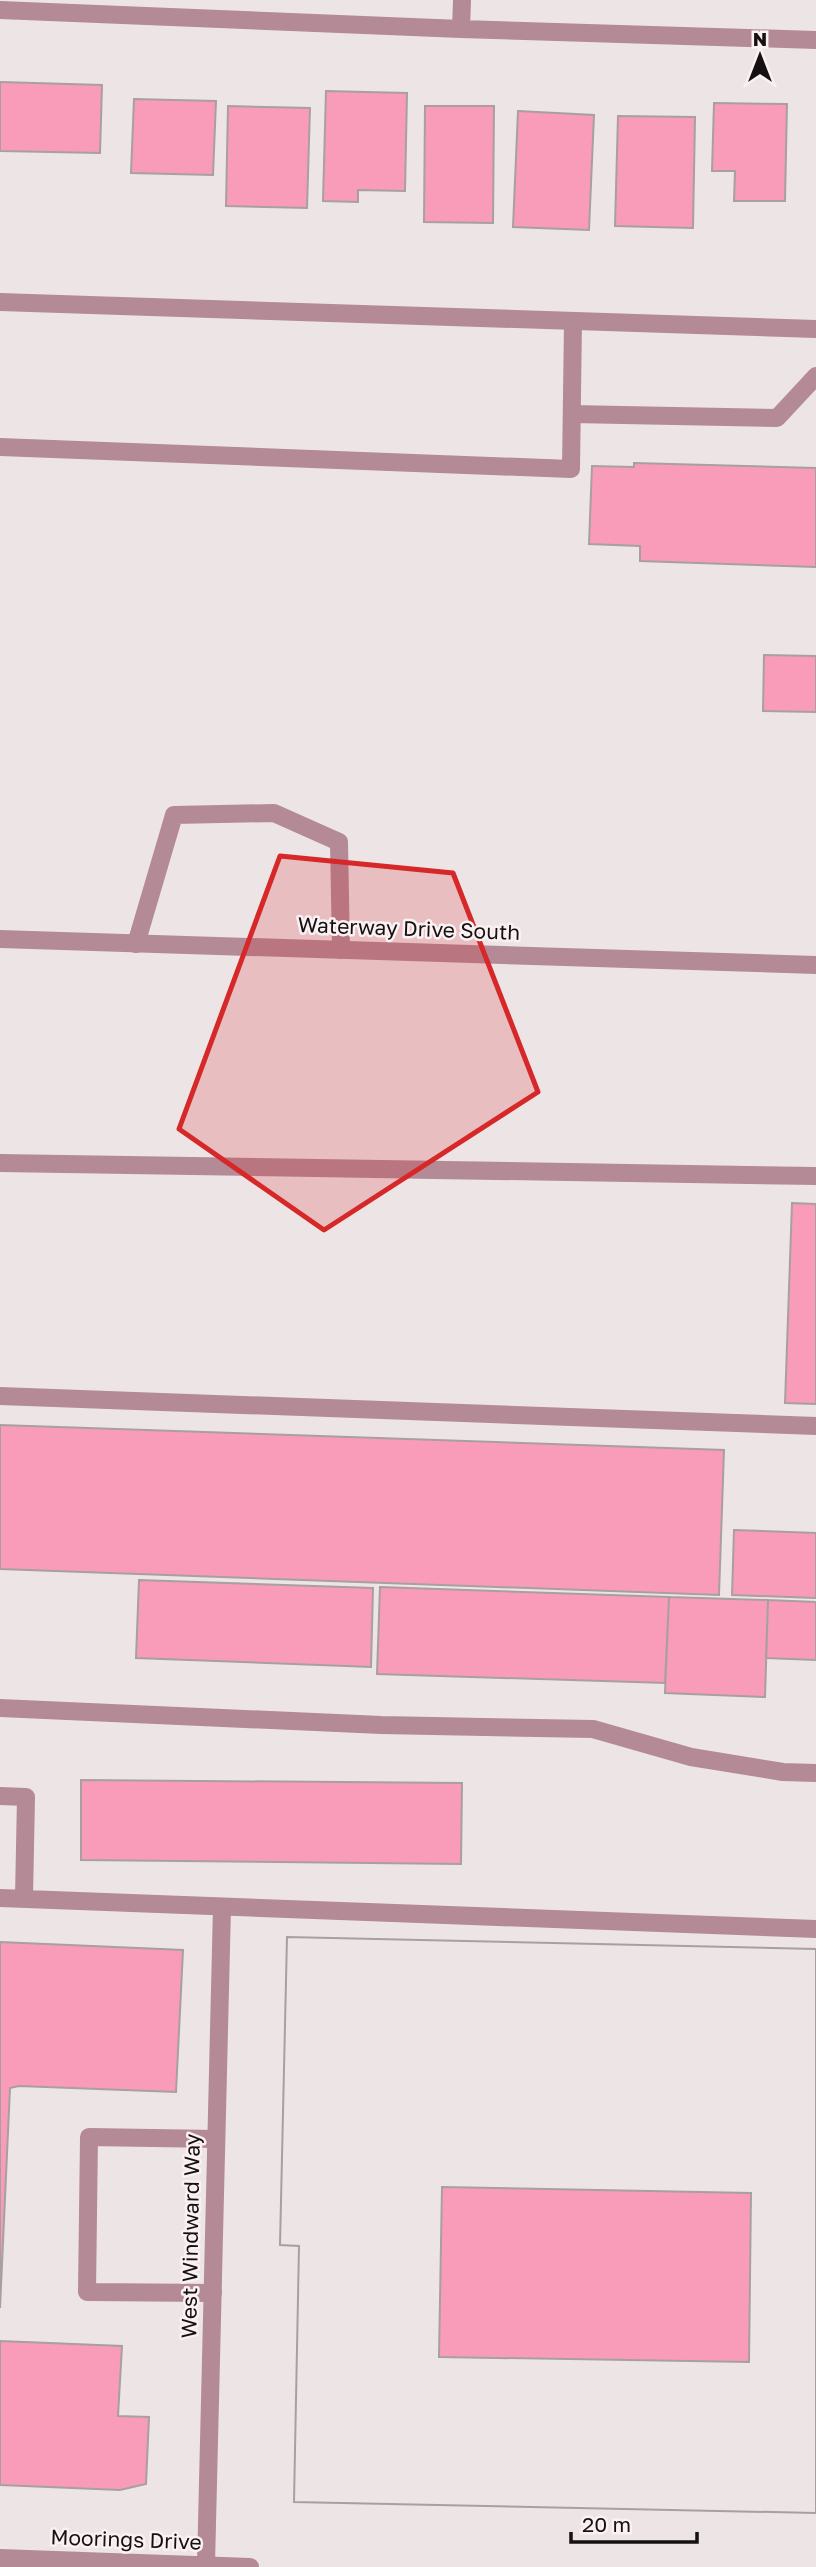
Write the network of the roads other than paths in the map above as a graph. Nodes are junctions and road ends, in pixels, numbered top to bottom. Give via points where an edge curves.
1 (462, 0) edge
2 (29, 5) edge
3 (88, 7) edge
4 (0, 10) edge
5 (461, 29) junction
6 (816, 40) edge
7 (0, 302) edge
8 (573, 321) junction
9 (816, 329) edge
10 (816, 376) edge
11 (572, 414) junction
12 (0, 447) edge
13 (0, 939) edge
14 (136, 944) junction
15 (341, 950) junction
16 (816, 965) edge
17 (0, 1163) edge
18 (816, 1176) edge
19 (0, 1396) edge
20 (816, 1426) edge
21 (0, 1708) edge
22 (816, 1773) edge
23 (0, 1796) edge
24 (0, 1898) edge
25 (24, 1898) junction
26 (222, 1907) junction
27 (816, 1929) edge
28 (216, 2139) junction
29 (213, 2293) junction
30 (0, 2558) edge
31 (183, 2566) edge
32 (206, 2566) edge
33 (250, 2567) edge

1 - 5 street
2 - 3 street
2 - 4 street
3 - 5 street
5 - 6 street
7 - 8 street
8 - 9 street
8 - 11 street
10 - 11 street via 776,418
11 - 12 street via 571,469
13 - 14 street, Waterway Drive South
14 - 15 street, Waterway Drive South
14 - 15 street via 174,815 274,813 339,842
15 - 16 street, Waterway Drive South
17 - 18 street
19 - 20 street
21 - 22 street via 593,1730 691,1757
23 - 25 street via 26,1797
24 - 25 street
25 - 26 street
26 - 27 street
26 - 28 street, West Windward Way
28 - 29 street, West Windward Way
28 - 29 street via 89,2137 87,2292
29 - 32 street, West Windward Way
30 - 31 street, Moorings Drive
31 - 32 street, Moorings Drive
32 - 33 street, Moorings Drive

